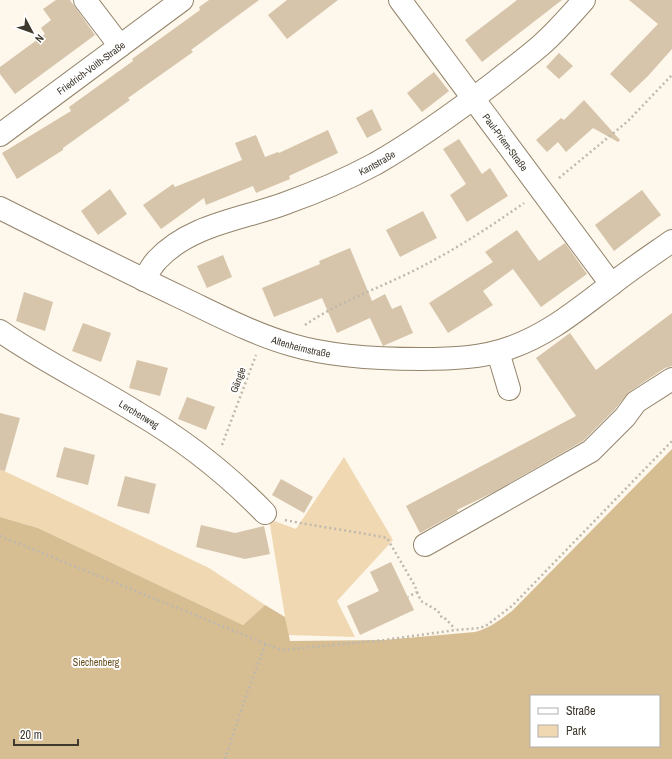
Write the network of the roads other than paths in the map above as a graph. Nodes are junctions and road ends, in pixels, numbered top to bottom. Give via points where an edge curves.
1 (85, 0) edge
2 (182, 0) edge
3 (400, 0) edge
4 (584, 0) edge
5 (120, 46) junction
6 (474, 98) junction
7 (0, 135) edge
8 (0, 208) edge
9 (672, 241) edge
10 (144, 280) junction
11 (612, 284) junction
12 (0, 331) edge
13 (498, 352) junction
14 (672, 379) edge
15 (509, 389) dead end
16 (265, 513) road end
17 (425, 545) dead end

1 - 5 street
2 - 5 street, Friedrich-Voith-Straße
3 - 6 street, Paul-Priem-Straße
4 - 6 street, Kantstraße via 540,46
5 - 7 street, Friedrich-Voith-Straße
6 - 10 street, Kantstraße via 402,148 332,185 189,236 157,260
6 - 11 street, Paul-Priem-Straße
8 - 10 street, Altenheimstraße
9 - 11 street, Altenheimstraße
10 - 13 street, Altenheimstraße via 246,328 293,345 320,351 368,358 403,359 457,358
11 - 13 street, Altenheimstraße via 544,333
12 - 16 street, Lerchenweg via 170,433 230,478
13 - 15 street
14 - 17 street via 636,402 625,417 591,451

